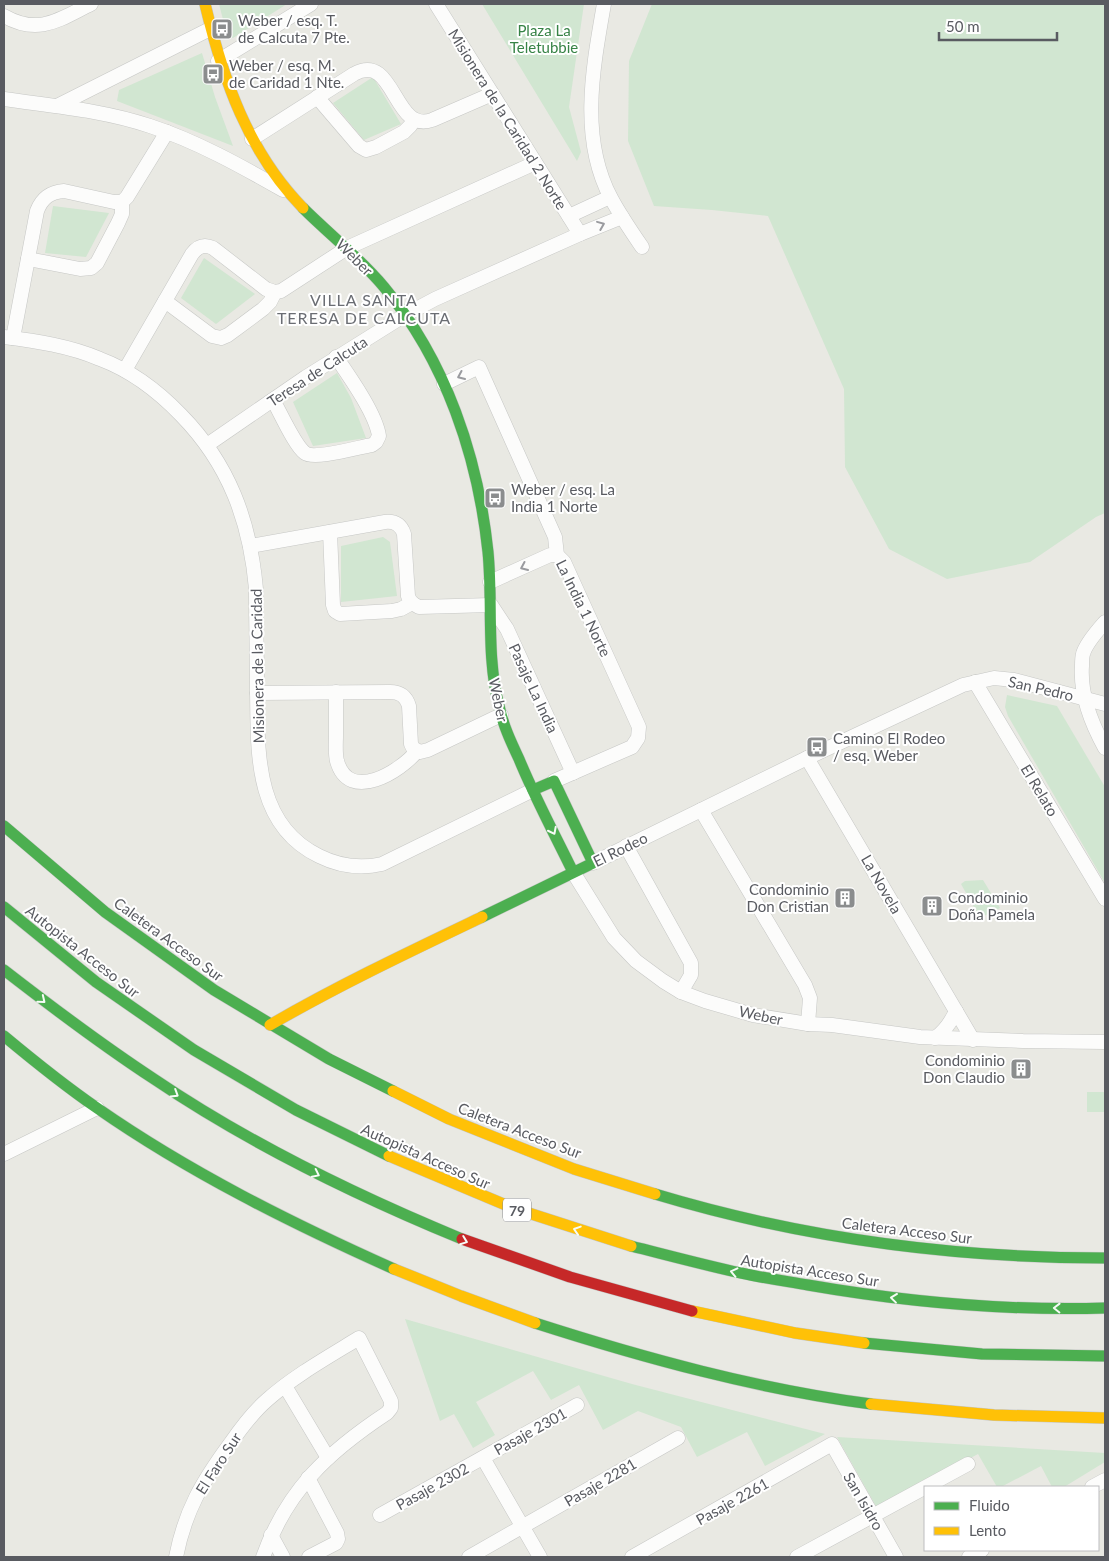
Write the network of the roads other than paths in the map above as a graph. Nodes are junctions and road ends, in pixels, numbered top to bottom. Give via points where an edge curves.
1 (92, 4) edge
2 (204, 4) edge
3 (311, 4) edge
4 (436, 4) edge
5 (604, 4) edge
6 (4, 16) edge
7 (210, 29) junction
8 (218, 60) junction
9 (492, 94) junction
10 (317, 97) junction
11 (4, 99) edge
12 (57, 106) junction
13 (414, 120) junction
14 (167, 132) junction
15 (252, 139) junction
16 (535, 163) junction
17 (291, 194) junction
18 (610, 197) junction
19 (122, 202) junction
20 (569, 216) junction
21 (622, 217) junction
22 (580, 234) junction
23 (642, 246) dead end
24 (347, 248) junction
25 (28, 259) junction
26 (276, 292) junction
27 (165, 301) junction
28 (405, 315) junction
29 (8, 338) edge
30 (336, 357) junction
31 (125, 370) junction
32 (444, 384) junction
33 (273, 400) junction
34 (207, 445) junction
35 (330, 532) junction
36 (250, 546) junction
37 (557, 555) junction
38 (490, 582) junction
39 (412, 603) junction
40 (491, 605) junction
41 (1105, 622) edge
42 (975, 682) junction
43 (336, 692) junction
44 (257, 693) junction
45 (1084, 698) junction
46 (1105, 704) edge
47 (501, 715) junction
48 (1105, 748) edge
49 (417, 751) junction
50 (807, 758) junction
51 (573, 772) junction
52 (554, 780) junction
53 (532, 790) junction
54 (701, 810) junction
55 (4, 826) edge
56 (626, 846) junction
57 (593, 863) junction
58 (573, 872) junction
59 (1105, 899) edge
60 (4, 908) edge
61 (4, 970) edge
62 (681, 992) junction
63 (956, 1011) junction
64 (808, 1024) junction
65 (270, 1025) junction
66 (4, 1036) edge
67 (935, 1038) junction
68 (973, 1040) junction
69 (1105, 1042) edge
70 (97, 1108) junction
71 (4, 1154) edge
72 (1105, 1258) edge
73 (1105, 1308) edge
74 (1105, 1356) edge
75 (285, 1386) junction
76 (577, 1405) dead end
77 (1105, 1418) edge
78 (678, 1438) dead end
79 (832, 1444) joint
80 (328, 1458) junction
81 (483, 1458) junction
82 (968, 1464) dead end
83 (308, 1478) junction
84 (1105, 1480) edge
85 (927, 1486) edge
86 (1094, 1486) edge
87 (924, 1488) edge
88 (380, 1515) dead end
89 (873, 1515) junction
90 (522, 1527) junction
91 (271, 1535) junction
92 (980, 1551) edge
93 (176, 1557) edge
94 (262, 1557) edge
95 (283, 1557) edge
96 (309, 1557) edge
97 (469, 1557) edge
98 (540, 1557) edge
99 (632, 1557) edge
100 (797, 1557) edge
101 (896, 1557) edge
102 (969, 1557) edge

1 - 6 street via 46,25 31,25
2 - 7 main road, Weber
3 - 8 street
4 - 9 street, Misionera de la Caridad 2 Norte
5 - 18 street via 593,65 591,109 600,170
7 - 8 main road, Weber
7 - 12 street
8 - 15 main road, Weber via 233,102
9 - 13 street via 428,121
9 - 16 street, Misionera de la Caridad 2 Norte
10 - 13 street via 359,71 369,70 382,76
10 - 13 street via 366,150 404,132
10 - 15 street
11 - 12 street
12 - 14 street via 136,122
14 - 17 street
14 - 19 street
15 - 17 main road, Weber
16 - 20 street, Misionera de la Caridad 2 Norte
16 - 24 street
17 - 24 main road, Weber
18 - 20 street
18 - 21 street
19 - 25 street via 118,223 97,263 91,268 80,269
19 - 25 street via 64,191 50,194 37,211
20 - 22 street, Misionera de la Caridad 2 Norte
22 -> 21 street, Teresa de Calcuta
21 - 23 street
22 - 28 street, Teresa de Calcuta
24 - 26 street
24 - 28 main road, Weber
25 - 29 street
26 - 27 street via 263,308 221,338 212,336
26 - 27 street via 266,289 213,248 202,246 192,254
27 - 31 street
28 - 30 street, Teresa de Calcuta
28 - 32 main road, Weber
29 - 31 street, Misionera de la Caridad via 68,348
30 - 33 street, Teresa de Calcuta
30 - 33 street via 373,420 379,436 372,445 318,456 307,454 298,446
31 - 34 street, Misionera de la Caridad via 169,403
37 -> 32 street, La India 1 Norte via 555,537 479,368
32 - 38 main road, Weber via 478,485
33 - 34 street, Teresa de Calcuta
34 - 36 street, Misionera de la Caridad via 231,486
35 - 36 street
35 - 39 street via 389,521 398,524 404,534 408,596
35 - 39 street via 335,611 340,614 392,611
36 - 44 street, Misionera de la Caridad via 256,589
37 -> 38 street via 550,555
37 - 51 street, La India 1 Norte via 564,562 639,727 638,738 632,747
38 - 40 main road, Weber
39 - 40 street via 419,607
40 - 47 main road, Weber via 492,663
40 - 51 street, Pasaje La India via 507,629
41 - 45 street via 1083,653 1081,677
42 - 45 street, San Pedro via 994,678 1014,680
42 - 50 street, El Rodeo via 950,690
42 - 59 street, El Relato
43 - 44 street
43 - 49 street via 395,692 404,696 410,706 411,744
43 - 49 street via 337,762 349,778 359,783 375,780 406,763
44 - 53 street, Misionera de la Caridad via 259,761 271,804 294,838 314,854 337,863 360,867 382,864
45 - 46 street, San Pedro
45 - 48 street
47 - 49 street via 424,752
47 - 53 main road, Weber
50 - 54 street, El Rodeo
50 - 63 street, La Novela
51 - 52 street
52 - 53 main road, Misionera de la Caridad
52 - 57 main road
53 -> 58 main road, Weber
54 - 56 street, El Rodeo
54 - 64 street via 805,985 810,1004
55 - 65 main road, Caletera Acceso Sur via 127,930
56 - 57 street, El Rodeo
56 - 62 street via 691,963 692,975
57 - 58 main road, El Rodeo
58 - 62 street, Weber via 614,938 636,961
58 - 65 main road, El Rodeo via 366,973
73 -> 60 main road, Autopista Acceso Sur / 79 via 984,1307 829,1290 649,1252 498,1203 385,1156 245,1082 113,995
61 -> 74 main road via 152,1079 257,1143 408,1218 517,1260 634,1297 792,1332 954,1351
62 - 64 street, Weber via 753,1015
63 - 67 street via 950,1024
63 - 68 street, La Novela
64 - 67 street, Weber
65 - 72 main road, Caletera Acceso Sur via 366,1079 457,1123 551,1160 651,1193 748,1219 887,1244 1000,1256
66 - 70 main road
67 - 68 street, Weber
68 - 69 street, Weber
70 - 71 street
70 - 77 main road via 212,1179 354,1252 456,1295 573,1336 713,1374 837,1399 978,1414
75 - 80 street
75 - 80 street, El Faro Sur via 359,1338 391,1401 391,1408
75 - 93 street, El Faro Sur via 245,1424 204,1481 186,1519
76 - 81 street, Pasaje 2301
78 - 90 street, Pasaje 2281
79 - 89 street, San Isidro
79 - 99 street, Pasaje 2261
80 - 83 street
81 - 88 street, Pasaje 2302
81 - 90 street
82 - 85 street
83 - 91 street
83 - 96 street via 338,1539
84 - 86 street
87 - 89 street
89 - 100 street
89 - 101 street, San Isidro
90 - 97 street, Pasaje 2281
90 - 98 street
91 - 94 street
91 - 95 street
92 - 102 street

